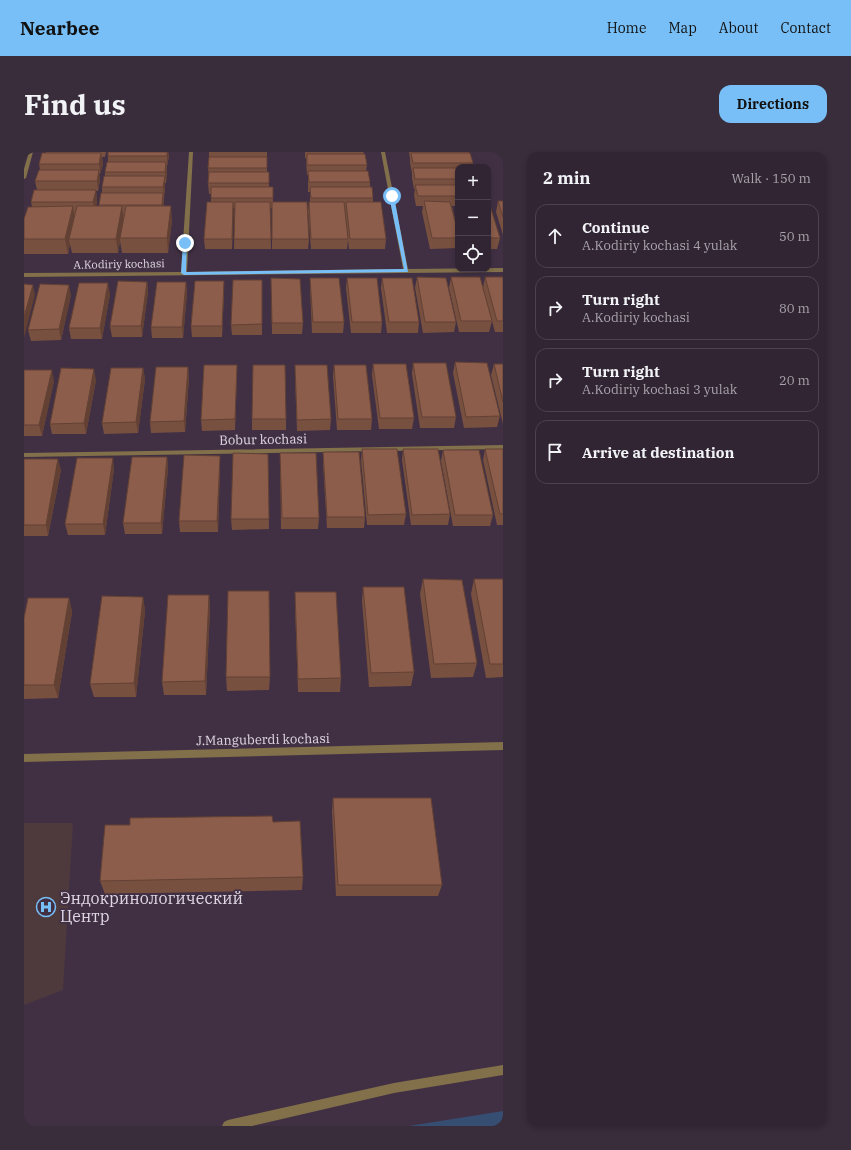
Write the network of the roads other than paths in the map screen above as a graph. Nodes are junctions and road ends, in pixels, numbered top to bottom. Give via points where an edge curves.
1 (31, 152) edge
2 (191, 152) edge
3 (383, 152) edge
4 (24, 178) edge
5 (503, 270) edge
6 (406, 271) junction
7 (184, 273) junction
8 (24, 275) edge
9 (503, 447) edge
10 (24, 455) edge
11 (503, 746) edge
12 (24, 758) edge
13 (503, 1070) edge
14 (228, 1126) edge

1 - 4 street
2 - 7 street
3 - 6 street
5 - 6 street, A.Kodiriy kochasi
6 - 7 street, A.Kodiriy kochasi
7 - 8 street, A.Kodiriy kochasi
9 - 10 street, Bobur kochasi
11 - 12 street, J.Manguberdi kochasi
13 - 14 street via 394,1088

